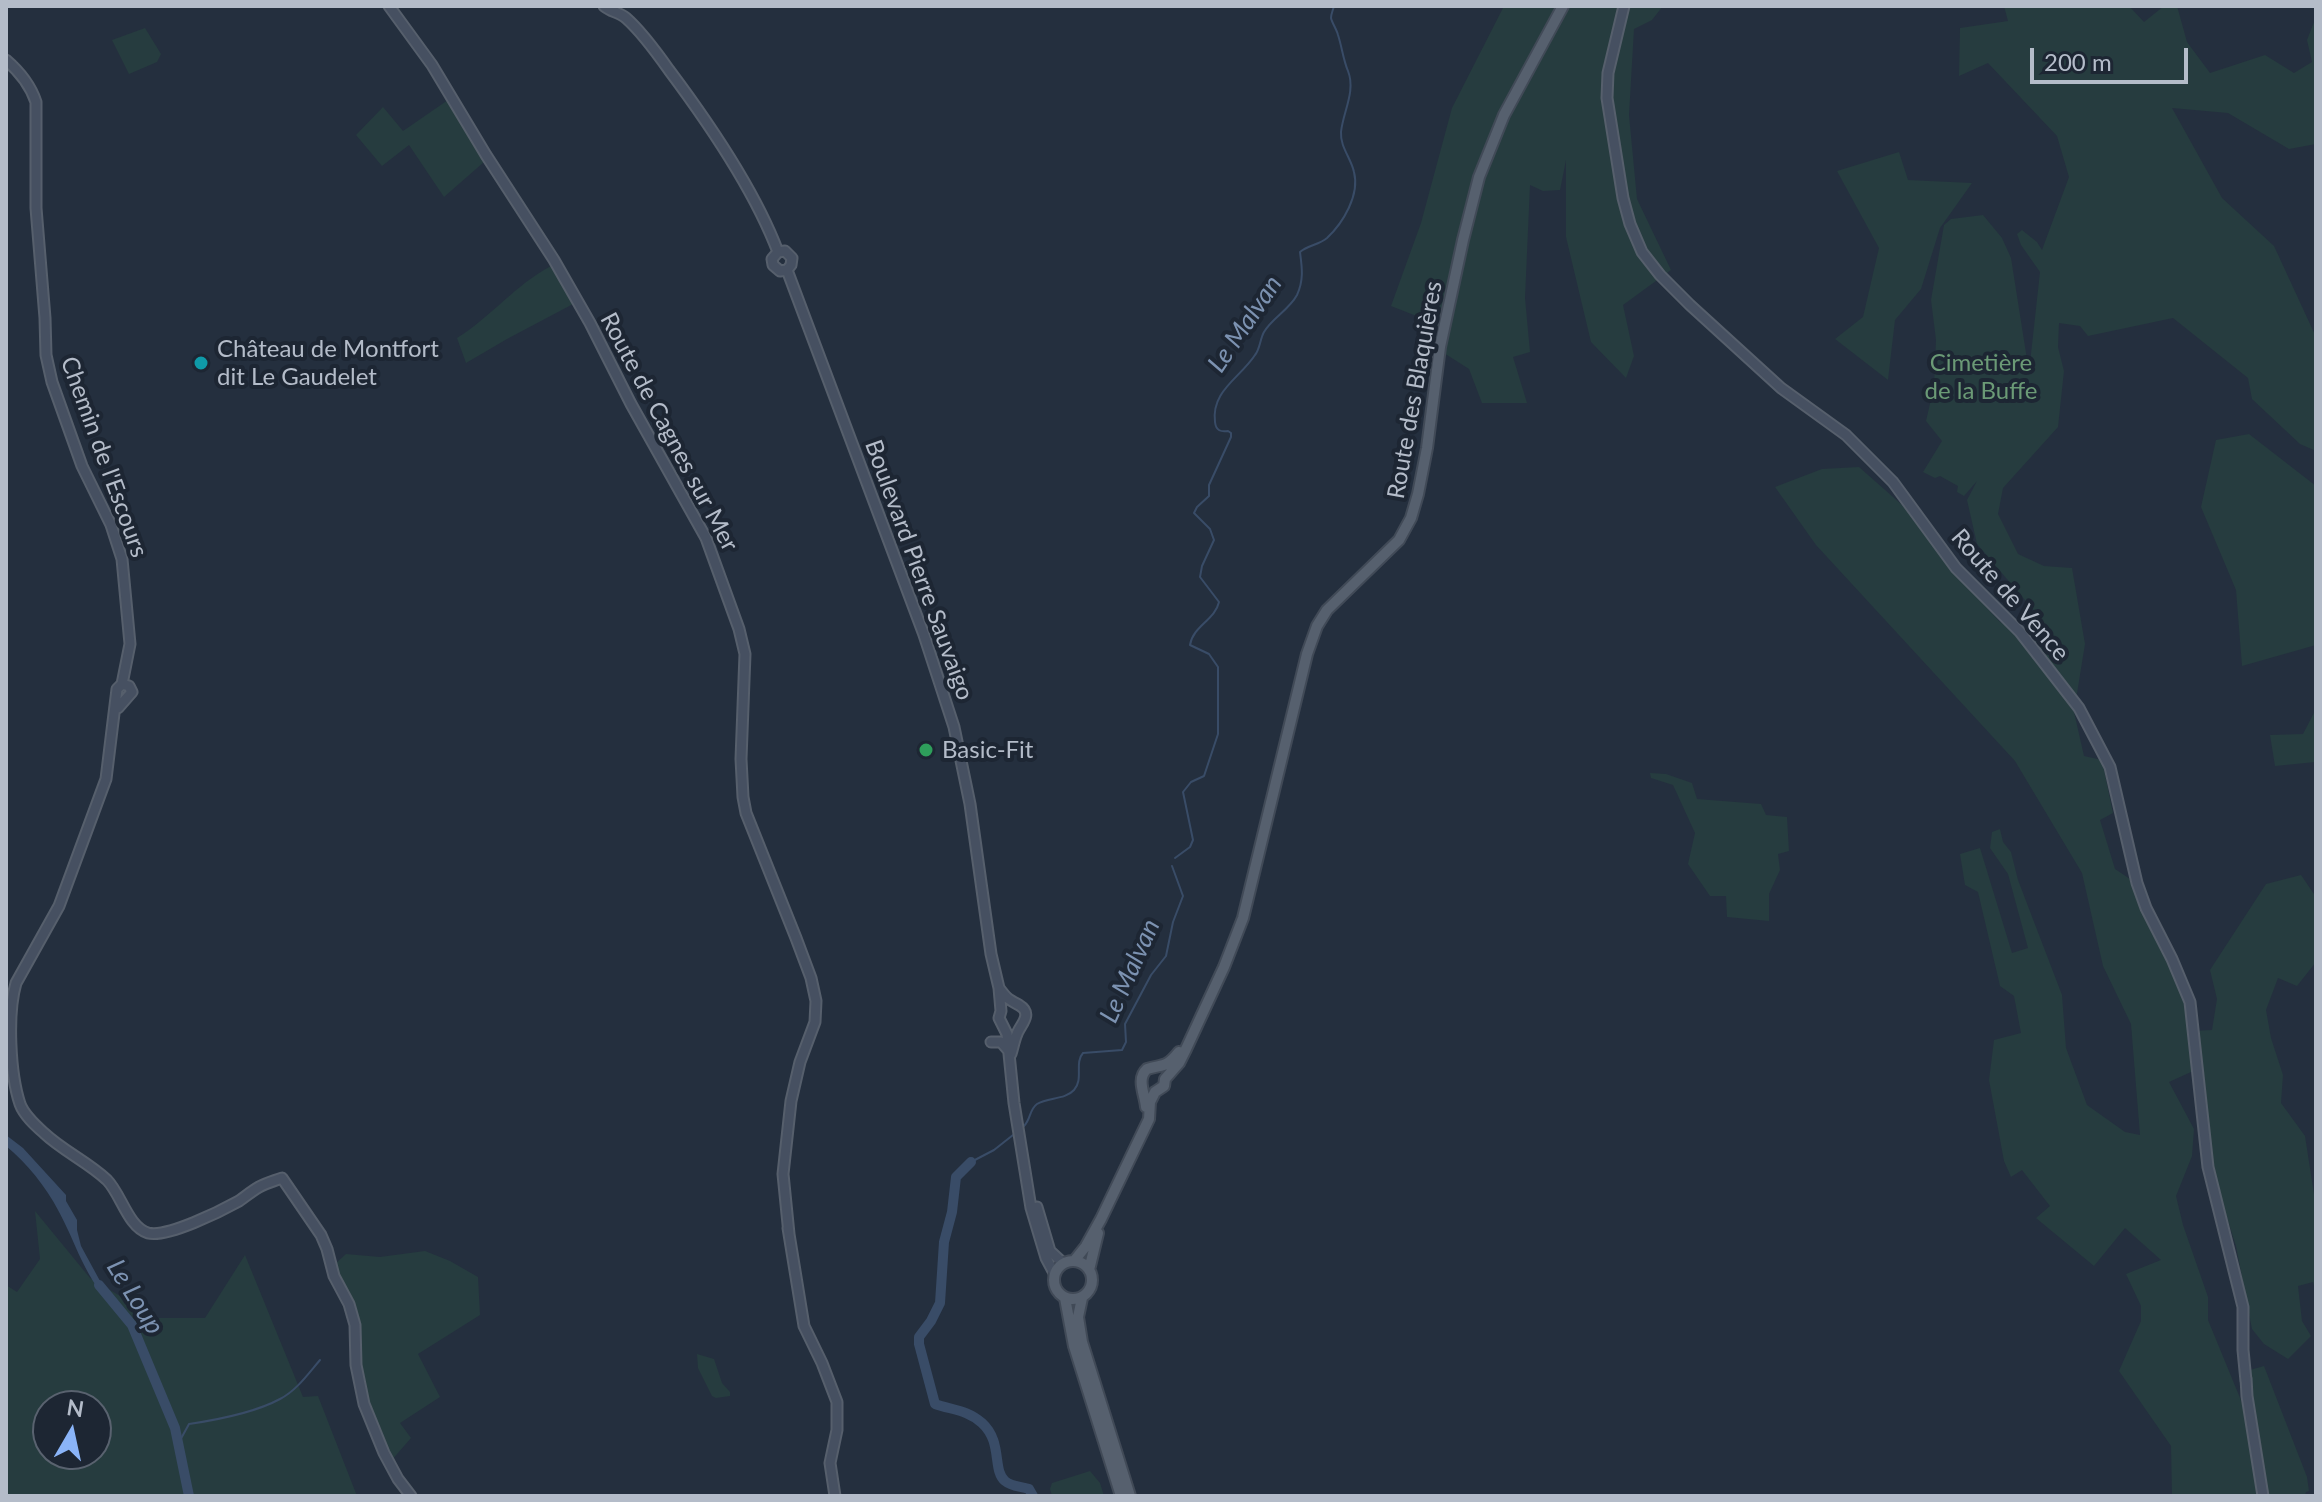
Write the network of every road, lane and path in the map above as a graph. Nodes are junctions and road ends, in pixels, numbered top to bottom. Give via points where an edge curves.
1 (389, 6) edge
2 (604, 6) edge
3 (1556, 6) edge
4 (1563, 6) edge
5 (1624, 6) edge
6 (621, 12) edge
7 (6, 60) edge
8 (999, 988) junction
9 (1212, 991) junction
10 (1013, 1004) junction
11 (1001, 1011) junction
12 (1006, 1029) junction
13 (1019, 1029) junction
14 (1192, 1034) junction
15 (991, 1042) dead end
16 (1008, 1054) junction
17 (1158, 1068) junction
18 (1165, 1079) junction
19 (1149, 1090) junction
20 (1028, 1181) junction
21 (1101, 1219) junction
22 (1068, 1262) junction
23 (1089, 1270) junction
24 (1054, 1273) junction
25 (1065, 1298) junction
26 (1082, 1298) junction
27 (411, 1496) edge
28 (835, 1496) edge
29 (1121, 1496) edge
30 (1130, 1496) edge
31 (2263, 1496) edge

1 - 28 main road, Route de Cagnes sur Mer via 432,65 590,323 706,538 739,629 745,654 741,759 746,813 811,978 816,1007 793,1088 783,1186 804,1326 836,1396 830,1463
2 - 6 main road
3 - 9 main road, Route des Blaquières via 1490,133 1474,176 1439,326 1421,454 1405,519 1392,540 1327,601 1305,639 1249,876
4 - 9 main road, Route des Blaquières via 1504,115 1479,177 1440,347 1414,510 1399,540 1336,599 1311,640 1245,912
5 - 31 main road, Route de Vence via 1607,98 1623,198 1642,252 1690,305 1781,388 1835,425 1893,482 1956,568 2020,632 2079,708 2110,767 2137,883 2190,1002 2208,1167 2244,1311 2246,1381
6 - 8 main road, Boulevard Pierre Sauvaigo via 710,128 778,252 773,265 787,270 948,706
7 - 27 main road, Chemin de l'Escours via 31,88 36,102 36,208 47,363 82,466 122,559 130,644 105,783 59,906 13,993 12,1048 21,1107 46,1135 108,1181 146,1233 176,1230 277,1180 327,1249 355,1325 356,1365 367,1414
8 - 10 main road, Boulevard Pierre Sauvaigo
8 - 11 main road, Boulevard Pierre Sauvaigo
9 - 14 main road, Route des Blaquières
10 - 11 main road
10 - 13 main road via 1026,1014
11 - 12 main road
12 - 13 main road
12 - 16 main road
13 - 16 main road
14 - 17 main road via 1172,1061
14 - 18 main road
15 - 16 main road via 1001,1042
16 - 20 main road
17 - 18 main road
17 - 19 main road via 1144,1071 1141,1078
18 - 19 main road via 1162,1089
19 - 21 main road via 1144,1128
20 - 22 main road via 1050,1251
20 - 24 main road via 1036,1229
21 - 22 main road via 1086,1246
21 - 23 main road
22 - 23 main road
22 - 24 main road
23 - 26 main road via 1092,1284
24 - 25 main road via 1056,1291
25 - 26 main road
25 - 29 main road via 1074,1346
26 - 30 main road via 1082,1342

